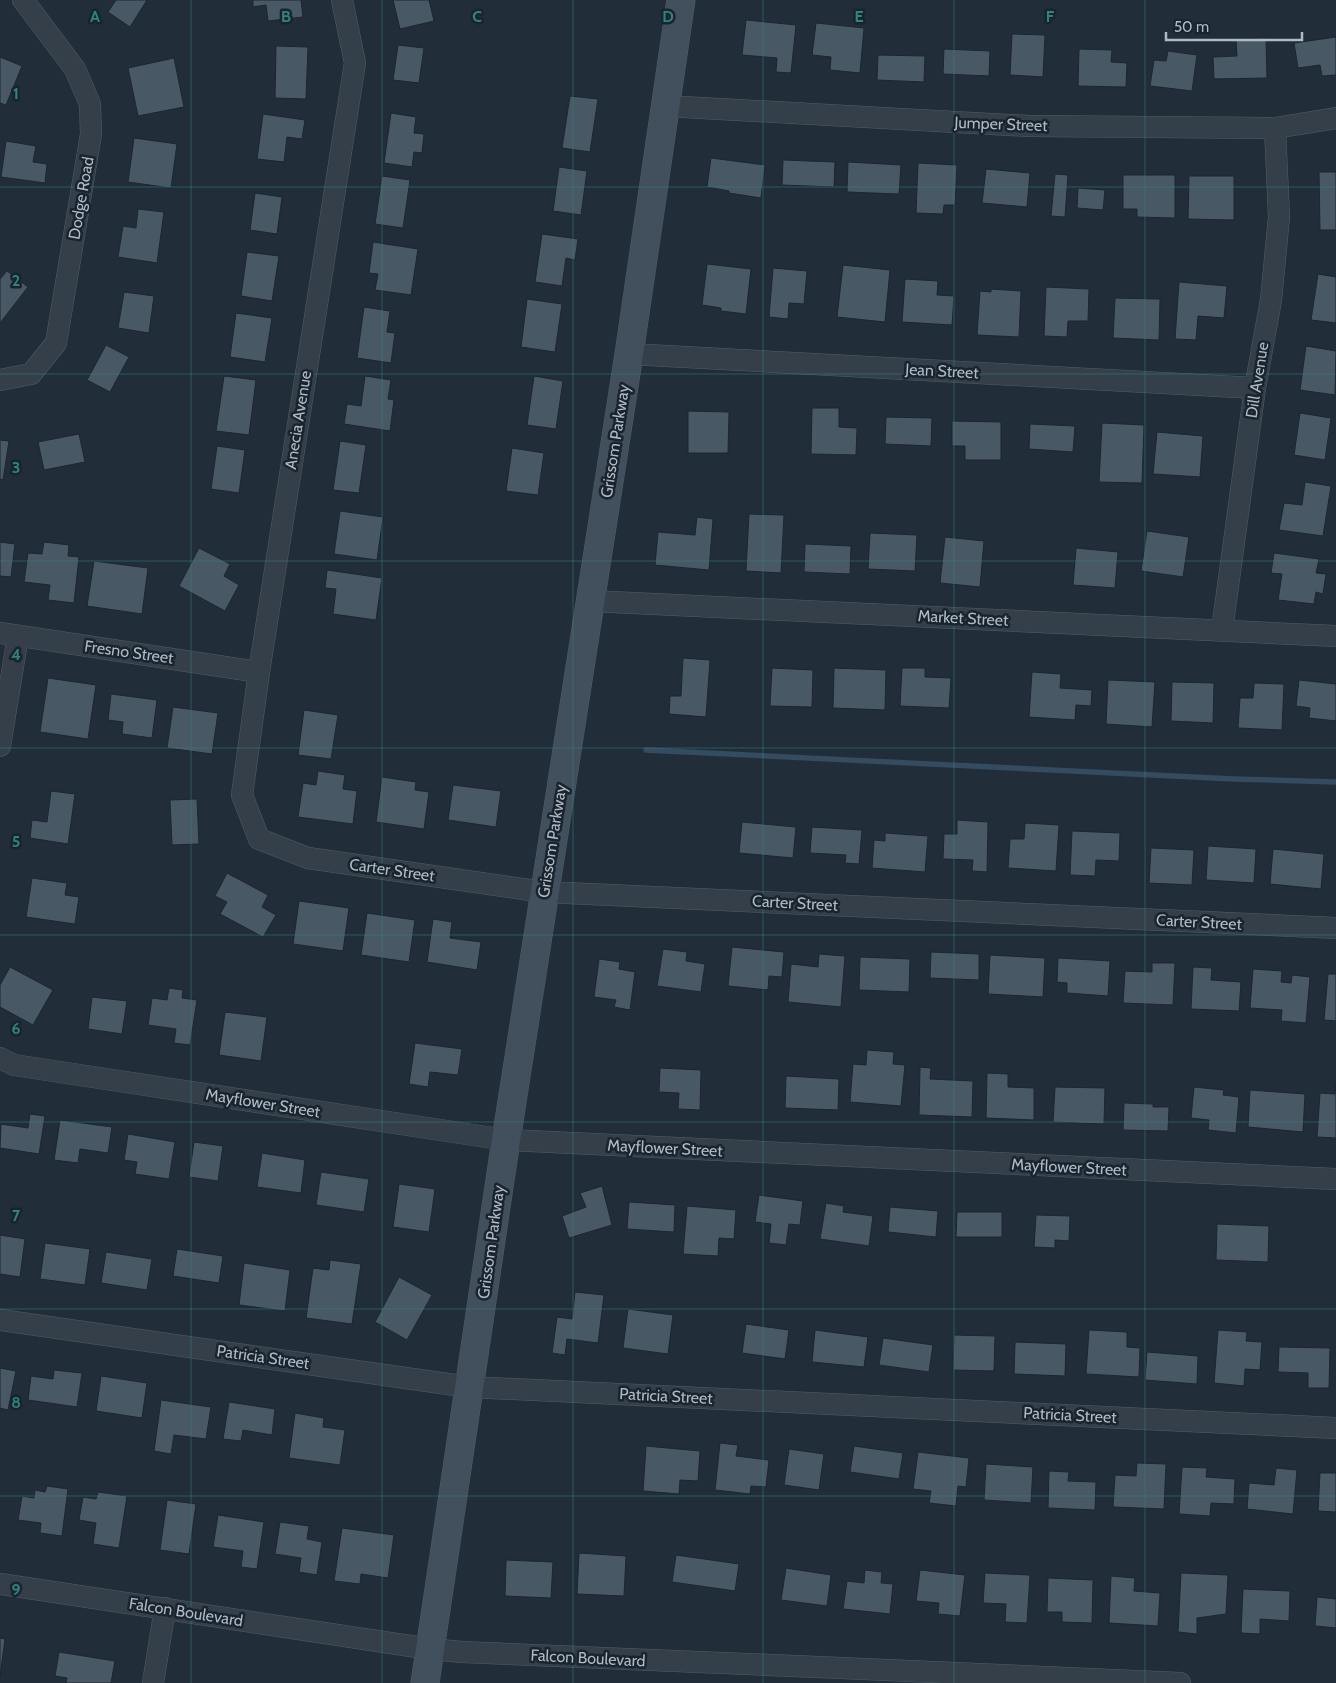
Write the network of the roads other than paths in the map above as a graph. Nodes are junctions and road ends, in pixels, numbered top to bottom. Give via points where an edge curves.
1 (23, 0) edge
2 (342, 0) edge
3 (681, 0) edge
4 (665, 106) junction
5 (1336, 118) edge
6 (1275, 128) junction
7 (629, 354) junction
8 (0, 380) edge
9 (1255, 388) junction
10 (590, 601) junction
11 (1222, 630) junction
12 (9, 634) edge
13 (1336, 636) edge
14 (259, 672) junction
15 (0, 746) edge
16 (259, 839) joint
17 (544, 892) junction
18 (1336, 928) edge
19 (0, 1058) edge
20 (506, 1140) junction
21 (1336, 1180) edge
22 (0, 1320) edge
23 (470, 1387) junction
24 (1336, 1428) edge
25 (0, 1584) edge
26 (165, 1608) junction
27 (430, 1649) junction
28 (702, 1673) edge
29 (949, 1677) edge
30 (153, 1683) edge
31 (425, 1683) edge
32 (1180, 1683) edge

1 - 8 street, Dodge Road via 75,69 90,104 91,134 56,343 31,374
2 - 14 street, Anecia Avenue via 355,63
3 - 4 main road, Grissom Parkway
4 - 6 street, Jumper Street via 1029,126
4 - 7 main road, Grissom Parkway
5 - 6 street, Jumper Street
6 - 9 street, Dill Avenue via 1279,217 1271,300
7 - 9 street, Jean Street
7 - 10 main road, Grissom Parkway
9 - 11 street, Dill Avenue
10 - 11 street, Market Street
10 - 17 main road, Grissom Parkway
11 - 13 street, Market Street
12 - 14 street, Fresno Street
12 - 15 street
14 - 16 street, Anecia Avenue via 242,794
16 - 17 street, Carter Street via 308,858
17 - 18 street, Carter Street
17 - 20 main road, Grissom Parkway
19 - 20 street, Mayflower Street via 14,1065
20 - 21 street, Mayflower Street
20 - 23 main road, Grissom Parkway
22 - 23 street, Patricia Street
23 - 24 street, Patricia Street
23 - 27 main road, Grissom Parkway
25 - 26 street, Falcon Boulevard
26 - 27 street, Falcon Boulevard
26 - 30 street
27 - 28 street, Falcon Boulevard
27 - 31 main road, Grissom Parkway
28 - 29 street, Falcon Boulevard
29 - 32 street, Falcon Boulevard

